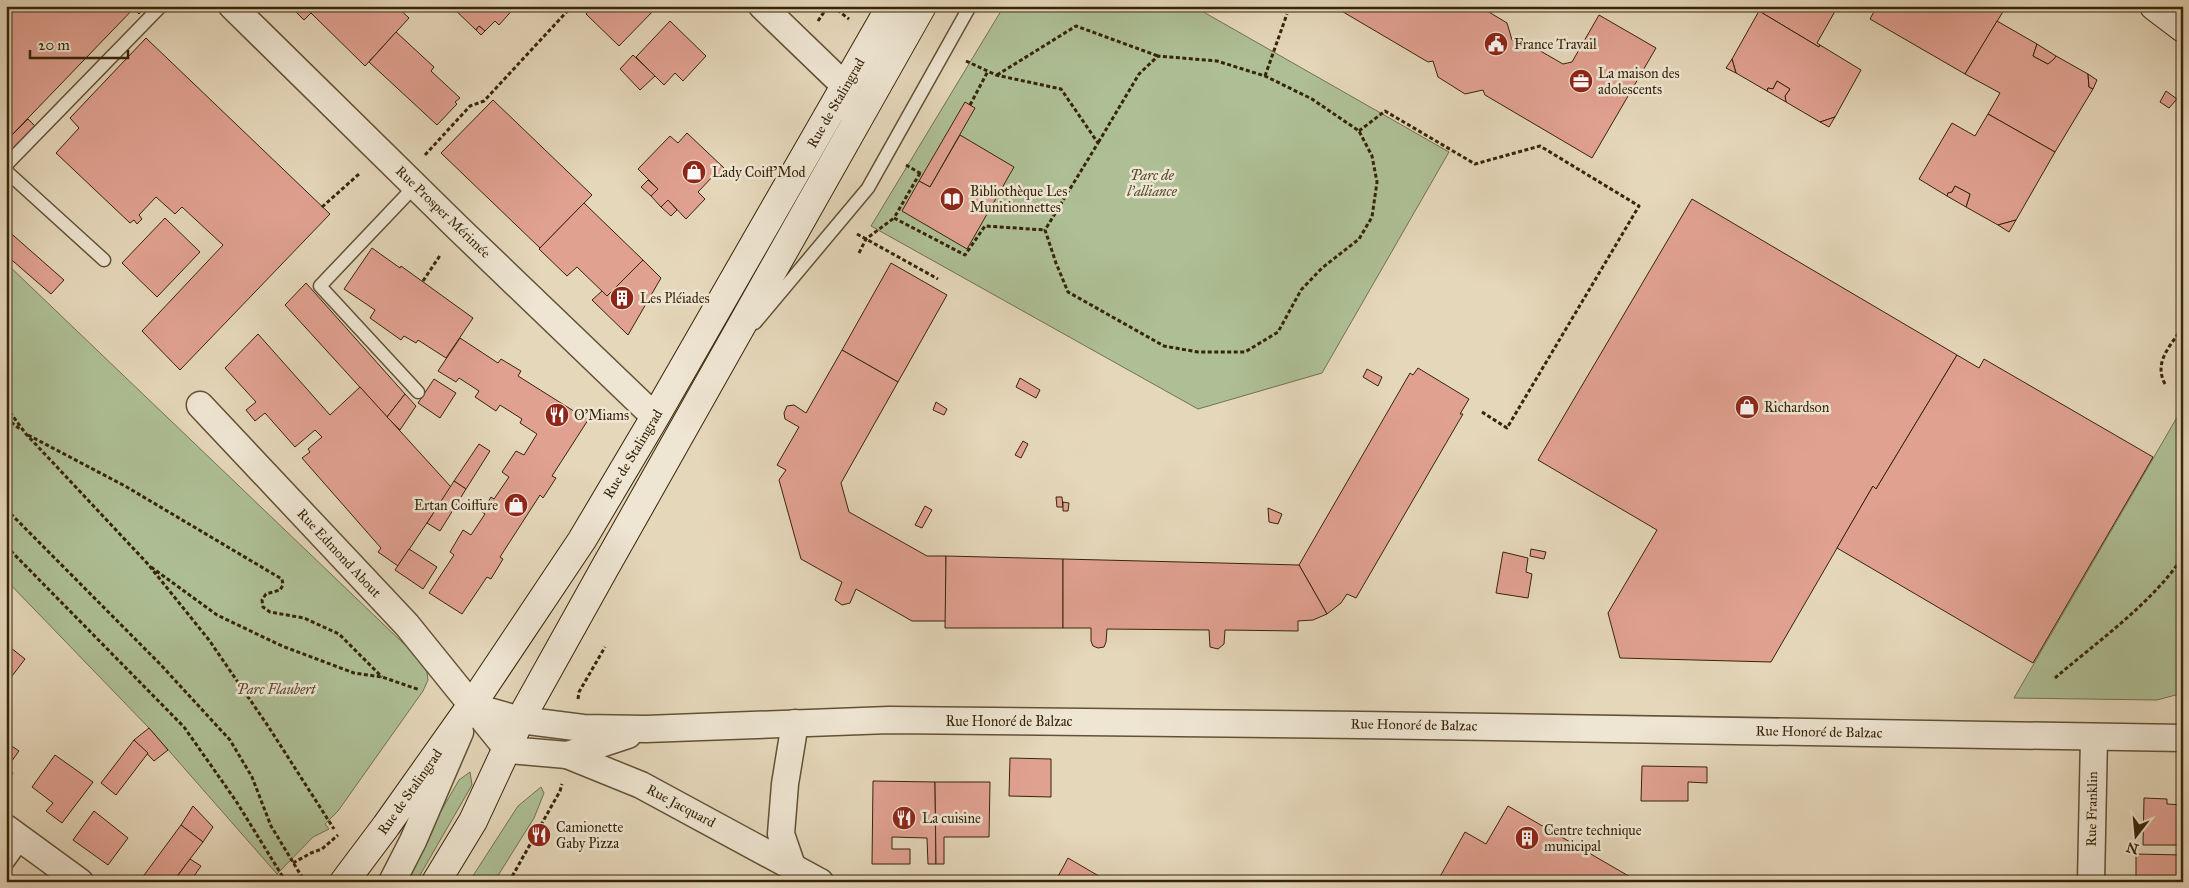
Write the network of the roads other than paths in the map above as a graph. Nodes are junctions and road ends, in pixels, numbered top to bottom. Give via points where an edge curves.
1 (161, 6) edge
2 (232, 6) edge
3 (762, 6) edge
4 (890, 6) edge
5 (922, 6) edge
6 (970, 6) edge
7 (2154, 6) edge
8 (2183, 28) edge
9 (846, 87) junction
10 (840, 155) junction
11 (6, 165) edge
12 (6, 171) edge
13 (410, 181) junction
14 (104, 260) dead end
15 (714, 373) junction
16 (418, 392) dead end
17 (200, 406) dead end
18 (656, 417) junction
19 (471, 706) junction
20 (520, 720) junction
21 (795, 723) junction
22 (646, 729) junction
23 (2094, 737) junction
24 (2183, 738) edge
25 (508, 750) junction
26 (567, 755) junction
27 (15, 834) edge
28 (6, 865) edge
29 (792, 866) junction
30 (80, 882) edge
31 (344, 882) edge
32 (392, 882) edge
33 (436, 882) edge
34 (820, 882) edge
35 (2091, 882) edge

1 - 11 lane
2 - 13 street, Rue Prosper Mérimée
3 - 9 street
4 - 9 street, Rue de Stalingrad
5 - 10 street, Rue de Stalingrad
6 - 15 lane via 868,188
7 - 8 street
9 - 10 street
9 - 18 street, Rue de Stalingrad
10 - 15 street, Rue de Stalingrad
12 - 14 lane
13 - 16 lane via 320,286
13 - 18 street, Rue Prosper Mérimée
15 - 20 street, Rue de Stalingrad
17 - 19 street, Rue Edmond About via 407,624
18 - 19 street, Rue de Stalingrad via 582,540
19 - 20 street, Rue Honoré de Balzac
19 - 25 street
19 - 31 street, Rue de Stalingrad
19 - 32 street via 414,841
20 - 22 street, Rue Honoré de Balzac via 583,728
20 - 25 street, Rue de Stalingrad
21 - 22 street, Rue Honoré de Balzac
21 - 23 street, Rue Honoré de Balzac via 889,720 1125,722
21 - 29 street via 781,834
22 - 26 street, Rue Honoré de Balzac
23 - 24 street, Rue Honoré de Balzac
23 - 35 street, Rue Franklin
25 - 26 street, Rue Honoré de Balzac
25 - 33 street, Rue de Stalingrad via 473,821
26 - 29 street, Rue Jacquard via 641,785
27 - 28 lane
27 - 30 street
29 - 34 street, Rue Jacquard

